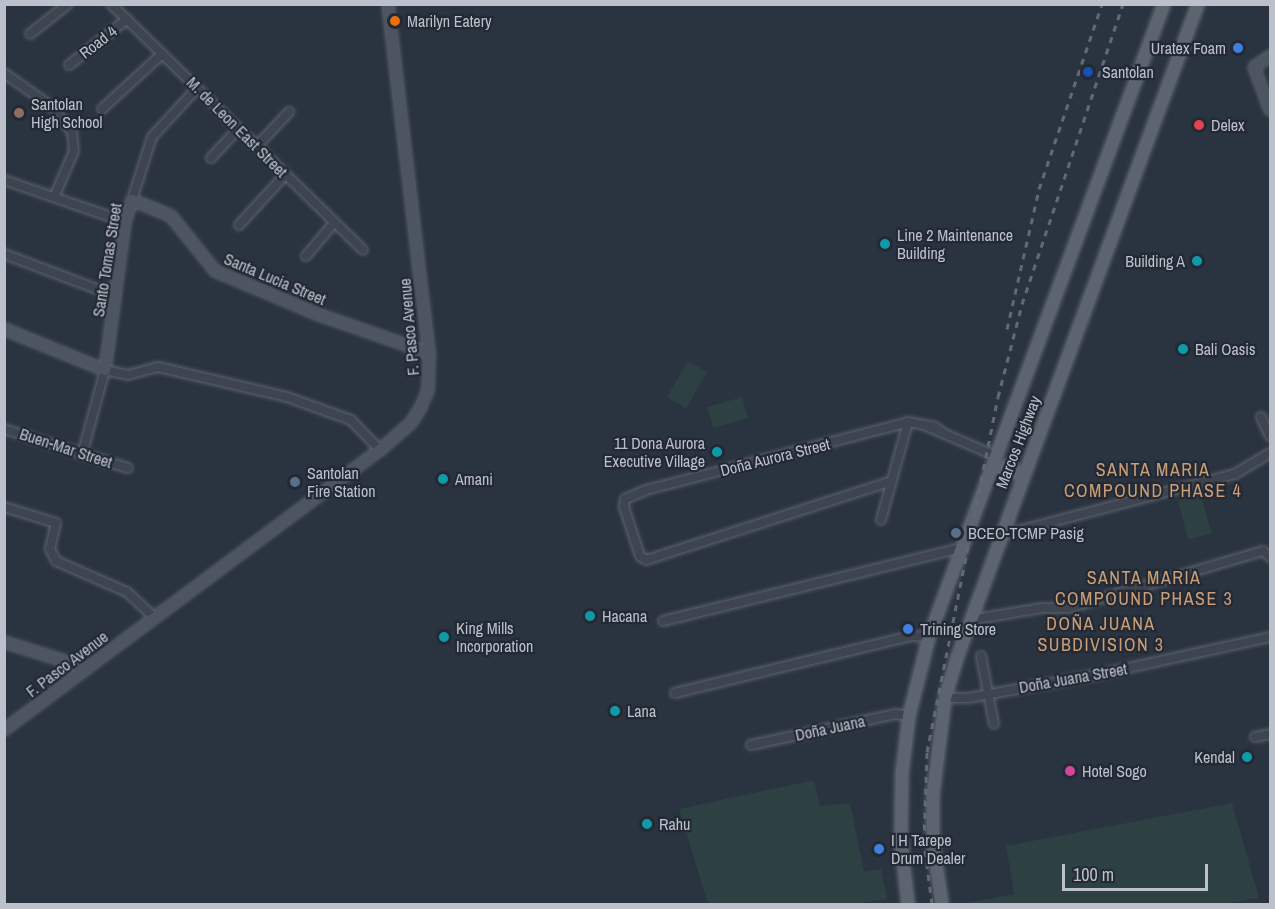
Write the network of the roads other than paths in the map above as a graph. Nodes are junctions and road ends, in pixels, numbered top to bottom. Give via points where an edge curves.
1 (68, 4) edge
2 (111, 4) edge
3 (388, 4) edge
4 (1164, 4) edge
5 (1198, 4) edge
6 (127, 19) junction
7 (30, 34) dead end
8 (162, 54) junction
9 (1270, 56) edge
10 (69, 65) dead end
11 (4, 73) edge
12 (197, 88) junction
13 (102, 109) dead end
14 (1270, 110) edge
15 (289, 112) dead end
16 (238, 129) junction
17 (257, 146) junction
18 (211, 158) dead end
19 (285, 175) junction
20 (4, 180) edge
21 (55, 195) junction
22 (132, 200) junction
23 (125, 222) junction
24 (334, 223) junction
25 (239, 225) dead end
26 (363, 250) dead end
27 (4, 254) edge
28 (306, 256) dead end
29 (115, 296) junction
30 (4, 329) edge
31 (429, 353) junction
32 (105, 370) junction
33 (1261, 417) dead end
34 (908, 422) junction
35 (4, 429) edge
36 (1270, 436) edge
37 (380, 450) junction
38 (1270, 453) edge
39 (82, 454) junction
40 (997, 458) junction
41 (1029, 461) junction
42 (128, 468) dead end
43 (1022, 479) junction
44 (889, 482) junction
45 (4, 507) edge
46 (880, 520) dead end
47 (1002, 534) junction
48 (961, 548) junction
49 (1270, 557) edge
50 (154, 617) junction
51 (970, 620) junction
52 (663, 621) dead end
53 (929, 637) junction
54 (1270, 637) edge
55 (4, 642) edge
56 (981, 656) dead end
57 (87, 668) junction
58 (675, 693) dead end
59 (987, 694) junction
60 (945, 698) junction
61 (909, 716) junction
62 (10, 721) edge
63 (994, 724) dead end
64 (4, 730) edge
65 (1270, 734) edge
66 (1255, 736) dead end
67 (751, 746) dead end
68 (908, 904) edge
69 (942, 904) edge

1 - 7 street
2 - 6 street, M. de Leon East Street
3 - 31 street, F. Pasco Avenue
4 - 40 main road, Marcos Highway
5 - 41 main road, Marcos Highway
6 - 8 street, M. de Leon East Street
6 - 10 street, Road 4
8 - 12 street, M. de Leon East Street
8 - 13 street
9 - 14 street via 1254,67
11 - 21 street via 52,107 72,132 74,152
12 - 16 street, M. de Leon East Street
12 - 22 street, Santo Tomas Street via 152,137
15 - 17 street
16 - 17 street, M. de Leon East Street
16 - 18 street
17 - 19 street, M. de Leon East Street
19 - 24 street, M. de Leon East Street
19 - 25 street
20 - 21 street
21 - 23 street
22 - 23 street, Santo Tomas Street
22 - 31 street, Santa Lucia Street via 171,216 215,271 317,314
23 - 29 street, Santo Tomas Street
24 - 26 street, M. de Leon East Street
24 - 28 street
27 - 29 street
29 - 32 street, Santo Tomas Street
30 - 32 street
31 - 37 street, F. Pasco Avenue via 428,390 421,407 411,423
32 - 37 street via 128,375 158,367 287,397 351,420
32 - 39 street, Santo Tomas Street
33 - 36 street
34 - 40 street, Doña Aurora Street via 935,427
34 - 44 street
34 - 44 street, Doña Aurora Street via 646,490 625,499 640,556 646,560
35 - 39 street, Buen-Mar Street
37 - 50 street, F. Pasco Avenue
38 - 47 street via 1235,474
39 - 42 street, Buen-Mar Street
40 - 41 main road
40 - 43 main road
40 - 48 main road, Marcos Highway
41 - 43 main road, Marcos Highway
43 - 47 main road, Marcos Highway
44 - 46 street
45 - 50 street via 56,522 50,549 56,561 127,592
47 - 51 main road, Marcos Highway
48 - 52 street
48 - 53 main road, Marcos Highway
49 - 51 street via 1263,551 1069,608 1042,608
50 - 57 street, F. Pasco Avenue
51 - 60 main road, Marcos Highway
53 - 58 street via 910,636
53 - 61 main road, Marcos Highway
54 - 59 street, Doña Juana Street
55 - 57 street
56 - 59 street
57 - 62 street, F. Pasco Avenue
59 - 60 street, Doña Juana Street
59 - 63 street
60 - 69 main road, Marcos Highway via 932,810
61 - 67 street, Doña Juana via 896,714
61 - 68 main road, Marcos Highway via 902,773 901,842
62 - 64 street, F. Pasco Avenue
65 - 66 street

